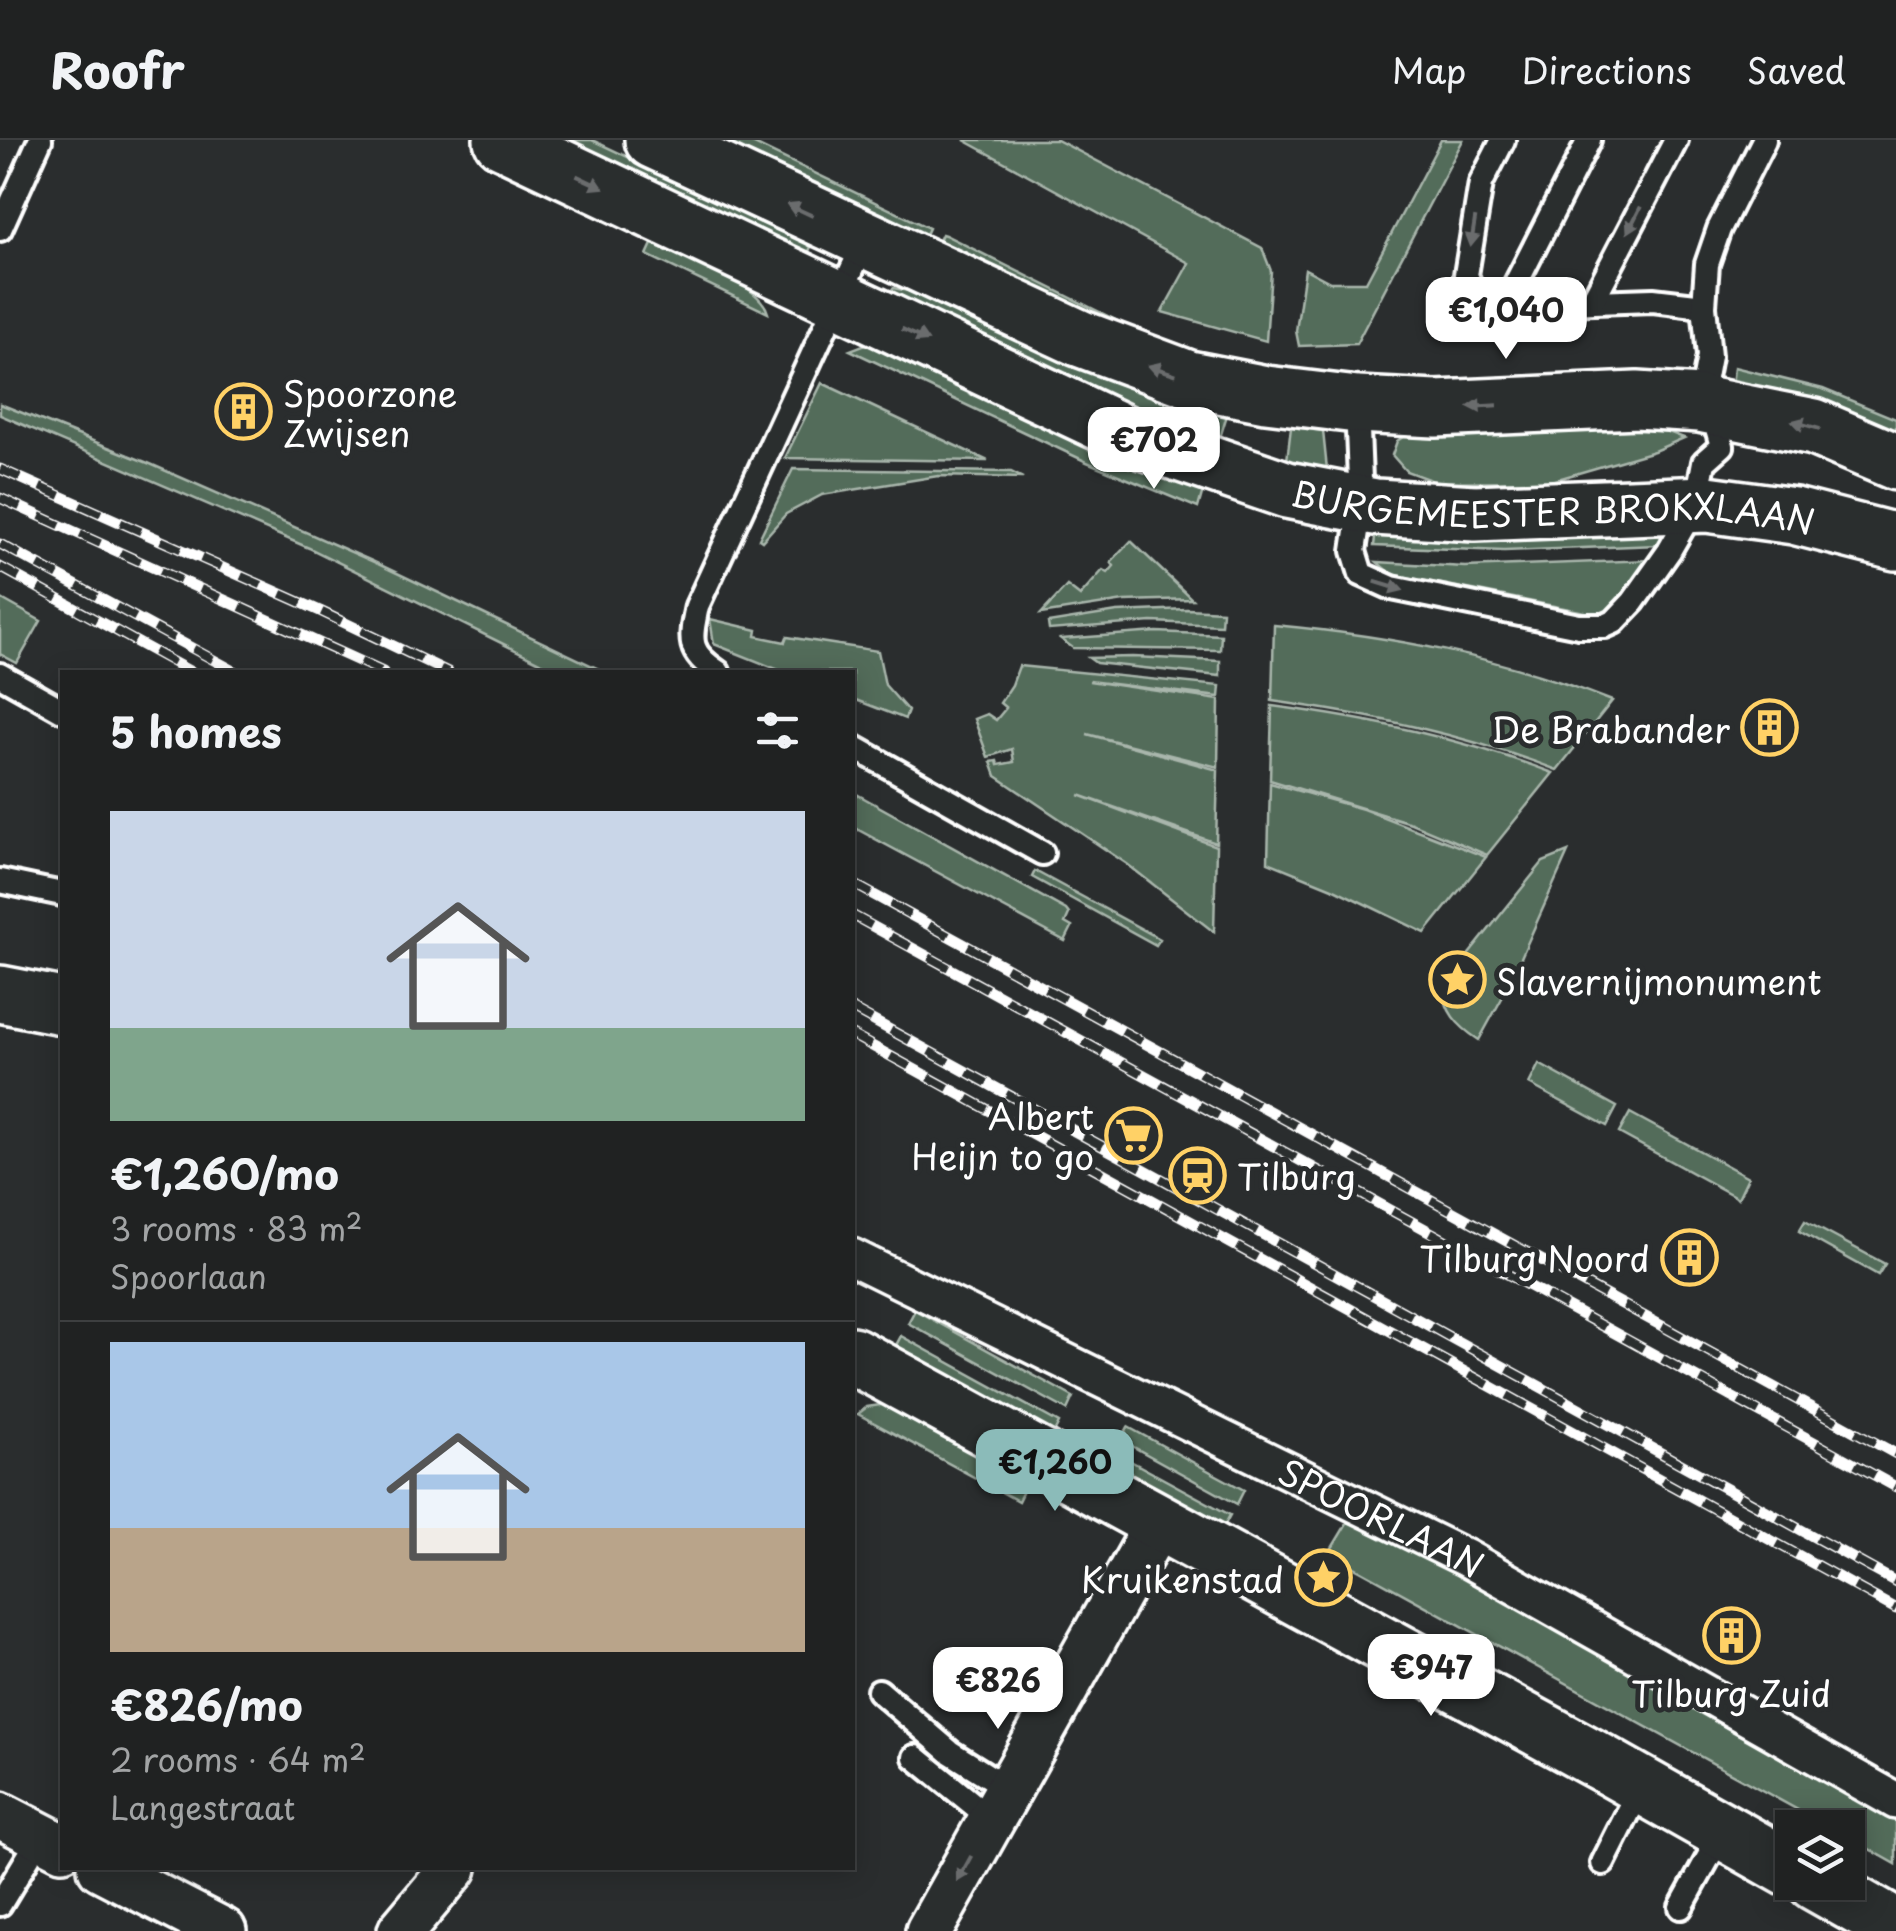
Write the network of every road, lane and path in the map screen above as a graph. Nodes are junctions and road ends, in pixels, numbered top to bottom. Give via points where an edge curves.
1 (40, 140) edge
2 (502, 140) edge
3 (653, 140) edge
4 (1504, 140) edge
5 (1588, 140) edge
6 (1676, 140) edge
7 (1764, 140) edge
8 (0, 229) edge
9 (865, 241) junction
10 (838, 299) junction
11 (1593, 300) junction
12 (1505, 305) junction
13 (1704, 306) junction
14 (1700, 404) junction
15 (1357, 405) junction
16 (1896, 462) edge
17 (1696, 504) junction
18 (1362, 505) junction
19 (1896, 542) edge
20 (716, 670) edge
21 (0, 675) edge
22 (60, 709) edge
23 (855, 748) edge
24 (1042, 854) dead end
25 (0, 881) edge
26 (60, 894) edge
27 (0, 994) edge
28 (60, 1006) edge
29 (855, 1258) edge
30 (856, 1366) edge
31 (1159, 1522) junction
32 (878, 1691) dead end
33 (915, 1757) dead end
34 (1642, 1785) junction
35 (1896, 1801) edge
36 (1002, 1802) junction
37 (0, 1815) edge
38 (1723, 1831) junction
39 (52, 1842) edge
40 (1775, 1860) edge
41 (1602, 1863) dead end
42 (105, 1870) edge
43 (452, 1870) edge
44 (1847, 1900) edge
45 (0, 1904) edge
46 (1681, 1907) dead end
47 (1896, 1928) edge
48 (223, 1931) edge
49 (402, 1931) edge
50 (929, 1931) edge

1 - 8 lane
2 -> 10 street, BURGEMEESTER BROKXLAAN
9 -> 3 street
4 -> 12 lane via 1482,184 1466,275 1474,294
5 - 12 lane
6 -> 11 lane
7 - 13 lane via 1706,264
9 - 10 lane
15 -> 9 street via 1190,379 1079,338
10 -> 18 street, BURGEMEESTER BROKXLAAN via 1174,454 1287,490
10 - 20 lane via 697,606 690,640
11 - 12 lane
11 - 13 lane
13 - 14 lane via 1709,356
14 -> 15 street
16 -> 14 street via 1814,427
14 - 17 lane via 1722,446 1704,462
15 - 18 lane
17 - 18 street, BURGEMEESTER BROKXLAAN via 1474,513
18 -> 17 lane via 1354,551 1369,580 1605,626 1623,614
17 - 19 street, BURGEMEESTER BROKXLAAN via 1794,516
21 - 22 lane
23 - 24 lane
25 - 26 lane
27 - 28 street
29 - 35 street, SPOORLAAN via 1466,1558
30 - 31 street
31 - 34 street
31 - 36 street
32 - 36 lane
33 - 36 lane via 979,1808
34 - 38 street
34 - 41 lane
36 -> 50 street
37 - 39 street
38 - 40 street
38 - 46 lane
39 - 45 lane
42 - 48 street
43 - 49 street
44 - 47 street

